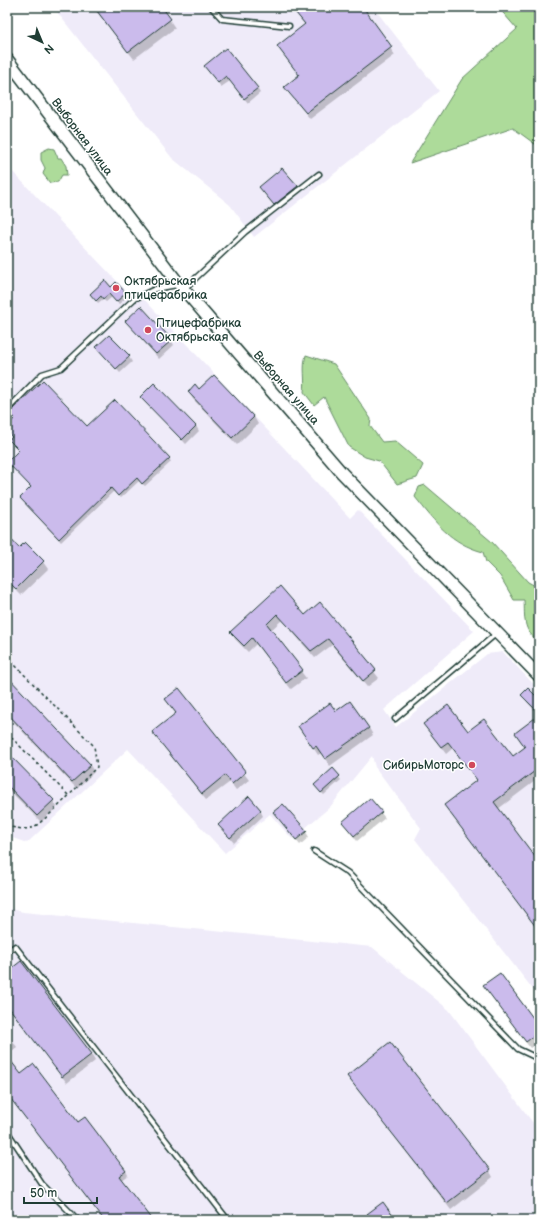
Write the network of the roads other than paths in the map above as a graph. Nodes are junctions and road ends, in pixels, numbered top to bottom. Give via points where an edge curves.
1 (211, 7) edge
2 (289, 26) dead end
3 (7, 61) edge
4 (319, 174) dead end
5 (182, 287) junction
6 (7, 410) edge
7 (497, 632) junction
8 (539, 676) edge
9 (396, 719) dead end
10 (314, 851) dead end
11 (7, 952) edge
12 (539, 1060) edge
13 (7, 1131) edge
14 (78, 1220) edge
15 (228, 1220) edge

1 - 2 lane via 222,19
3 - 5 main road, Выборная улица
4 - 5 lane via 245,232
5 - 6 lane via 155,289 134,299 61,368 42,374
5 - 7 main road, Выборная улица via 342,473
7 - 8 main road, Выборная улица
7 - 9 lane
10 - 12 lane via 348,873 518,1049
11 - 15 lane via 15,946
13 - 14 lane via 42,1184

